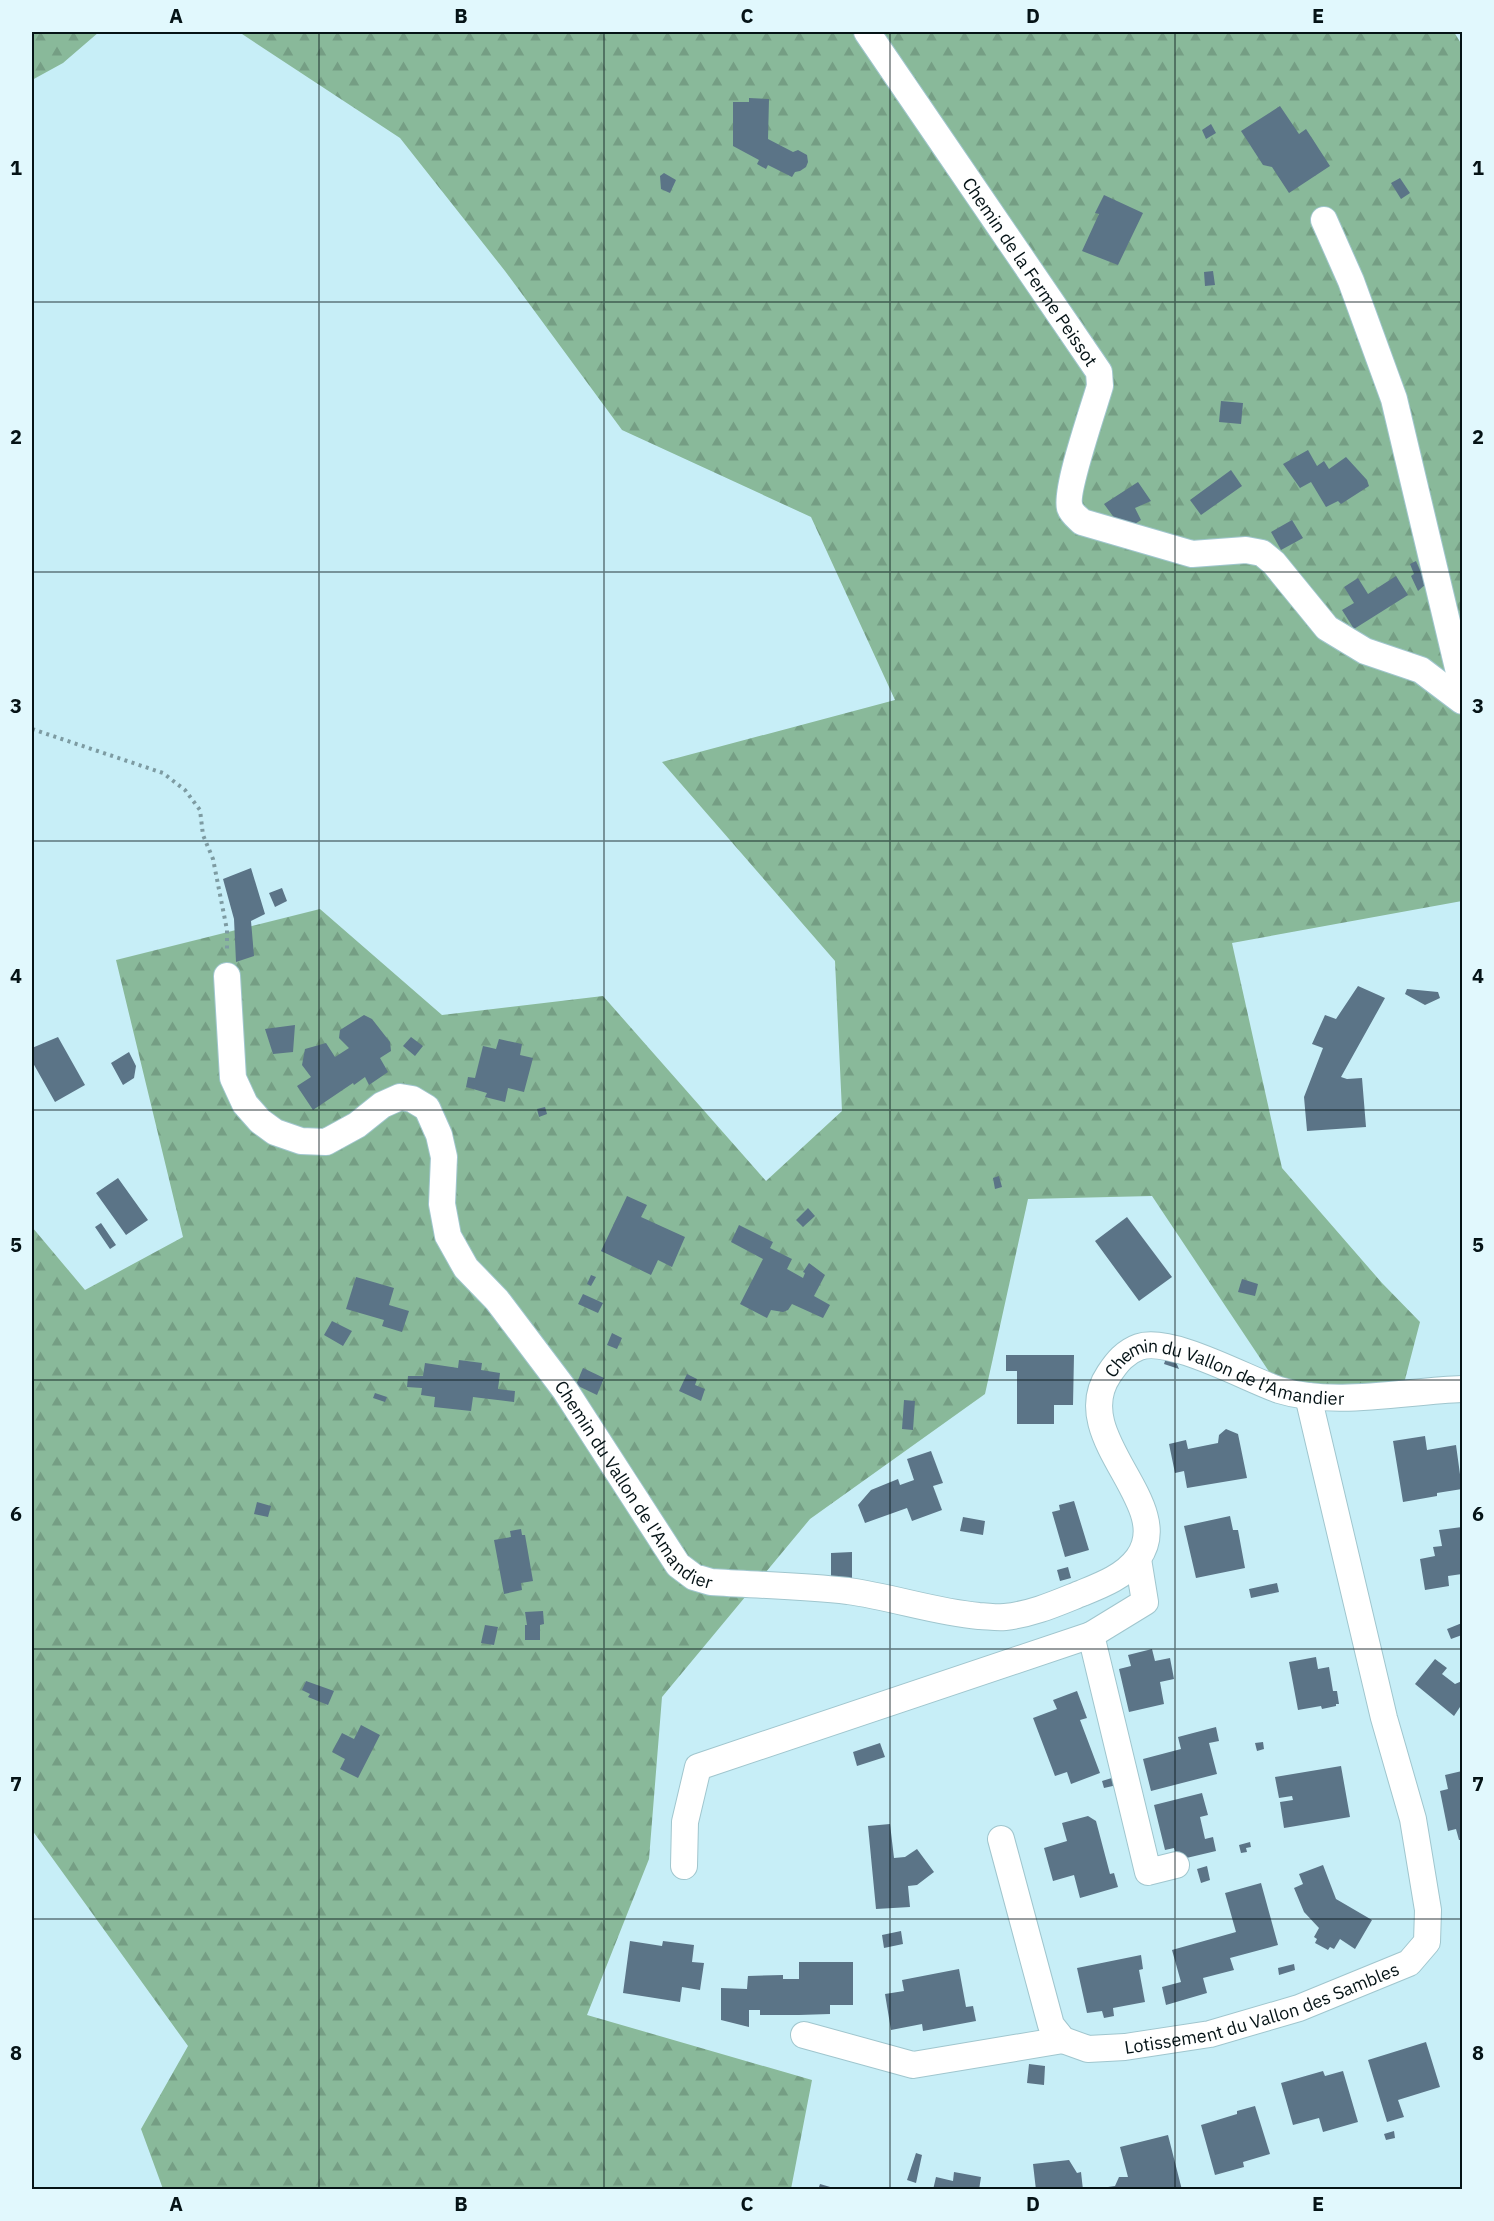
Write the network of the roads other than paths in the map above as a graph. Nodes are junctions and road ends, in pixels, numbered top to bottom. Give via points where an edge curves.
1 (867, 32) edge
2 (1324, 220) dead end
3 (1462, 685) edge
4 (1462, 701) edge
5 (227, 976) road end
6 (1462, 1389) edge
7 (1308, 1396) junction
8 (1138, 1559) junction
9 (1091, 1635) junction
10 (1001, 1839) dead end
11 (1176, 1865) dead end
12 (684, 1866) dead end
13 (804, 2035) dead end
14 (1063, 2040) junction

1 - 4 street, Chemin de la Ferme Peissot via 1099,372 1100,386 1072,482 1069,506 1073,513 1082,522 1192,554 1246,550 1262,554 1274,563 1327,628 1365,651 1421,670
2 - 3 street via 1394,399
5 - 8 street, Chemin du Vallon de l'Amandier via 233,1078 245,1104 275,1132 302,1141 326,1142 400,1097 426,1108 444,1157 442,1204 448,1236 466,1268 497,1300 565,1390 678,1565 694,1577 711,1582 849,1591 957,1614 1002,1617 1038,1611 1111,1581
6 - 7 street, Chemin du Vallon de l'Amandier via 1358,1397
7 - 8 street, Chemin du Vallon de l'Amandier via 1283,1391 1164,1346 1141,1346 1122,1356 1101,1388 1098,1409 1104,1435 1146,1521 1146,1544
7 - 14 street, Lotissement du Vallon des Sambles via 1384,1718 1413,1819 1428,1910 1427,1942 1409,1963 1299,2008 1210,2034 1088,2049
8 - 9 street via 1145,1602
9 - 11 street via 1148,1872
9 - 12 street via 698,1767 685,1822
10 - 14 street via 1051,2025
13 - 14 street via 913,2065

